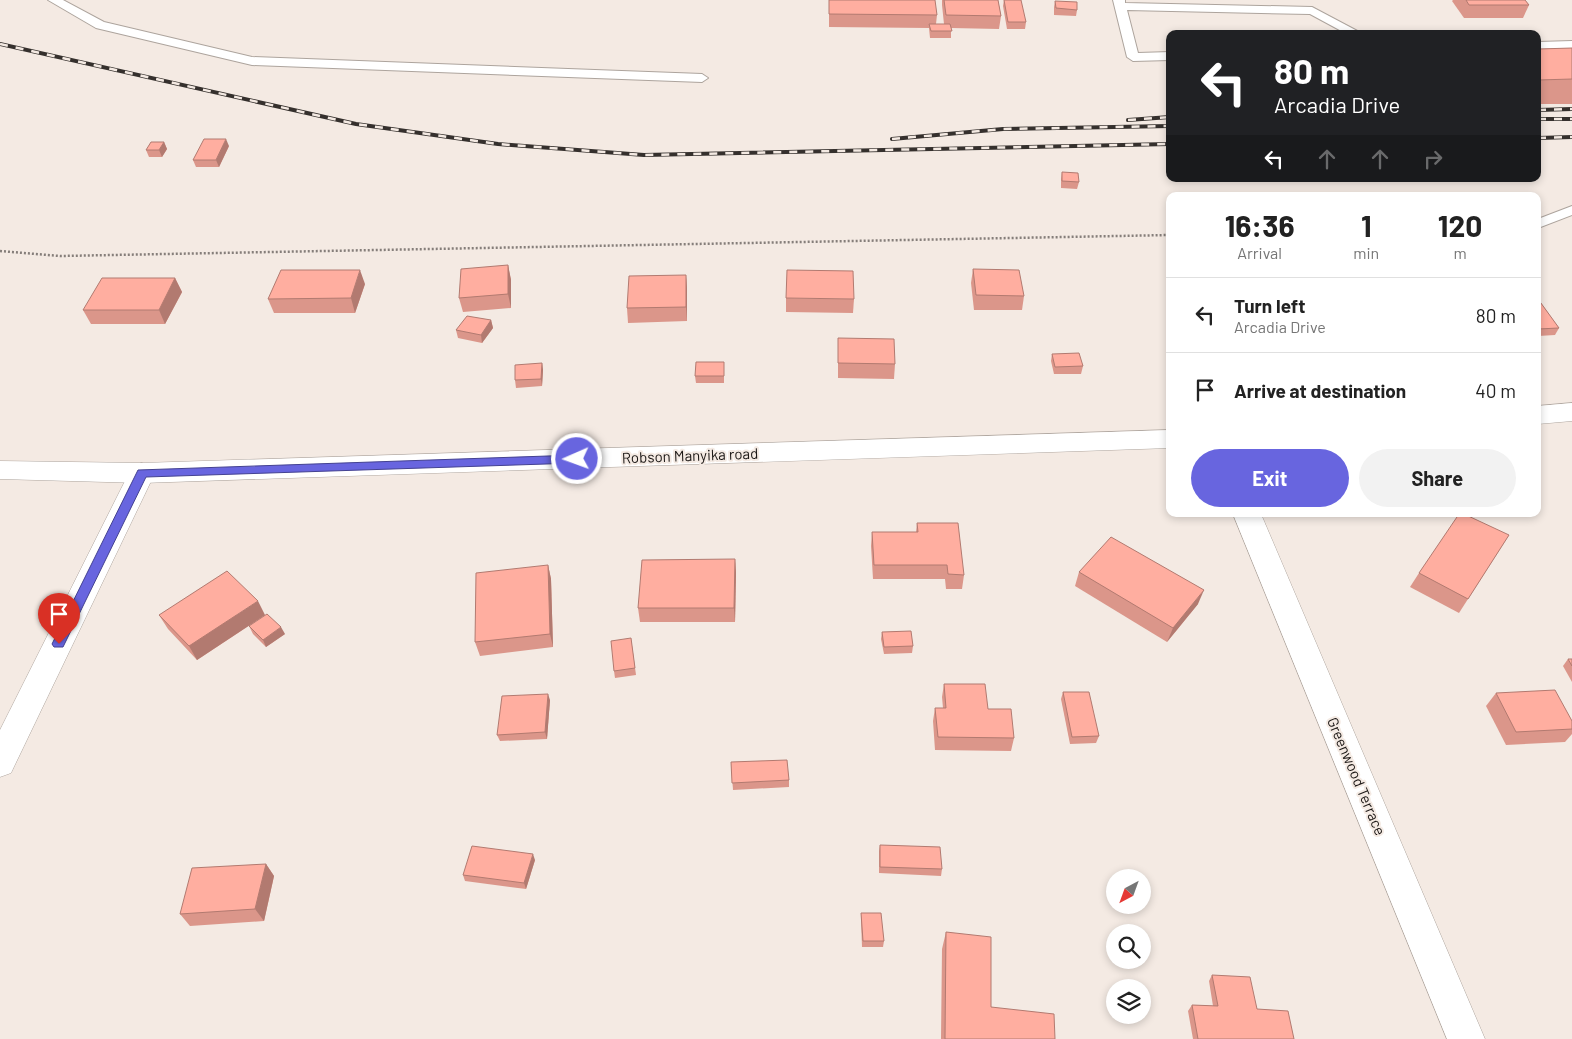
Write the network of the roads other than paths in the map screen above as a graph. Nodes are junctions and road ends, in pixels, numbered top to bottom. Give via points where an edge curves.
1 (54, 0) edge
2 (1119, 3) edge
3 (1349, 30) edge
4 (1572, 44) edge
5 (1541, 46) edge
6 (1166, 56) edge
7 (702, 78) dead end
8 (1572, 210) edge
9 (1541, 223) edge
10 (1572, 412) edge
11 (1541, 415) edge
12 (1166, 439) edge
13 (0, 470) edge
14 (142, 473) junction
15 (1248, 517) edge
16 (0, 763) edge
17 (1466, 1039) edge

1 - 7 lane via 100,25 252,61
2 - 3 lane via 1312,11
2 - 6 lane via 1133,57
4 - 5 lane
8 - 9 lane
10 - 11 street
12 - 14 street, Robson Manyika road
13 - 14 street, Robson Manyika road
14 - 16 street
15 - 17 street, Greenwood Terrace

